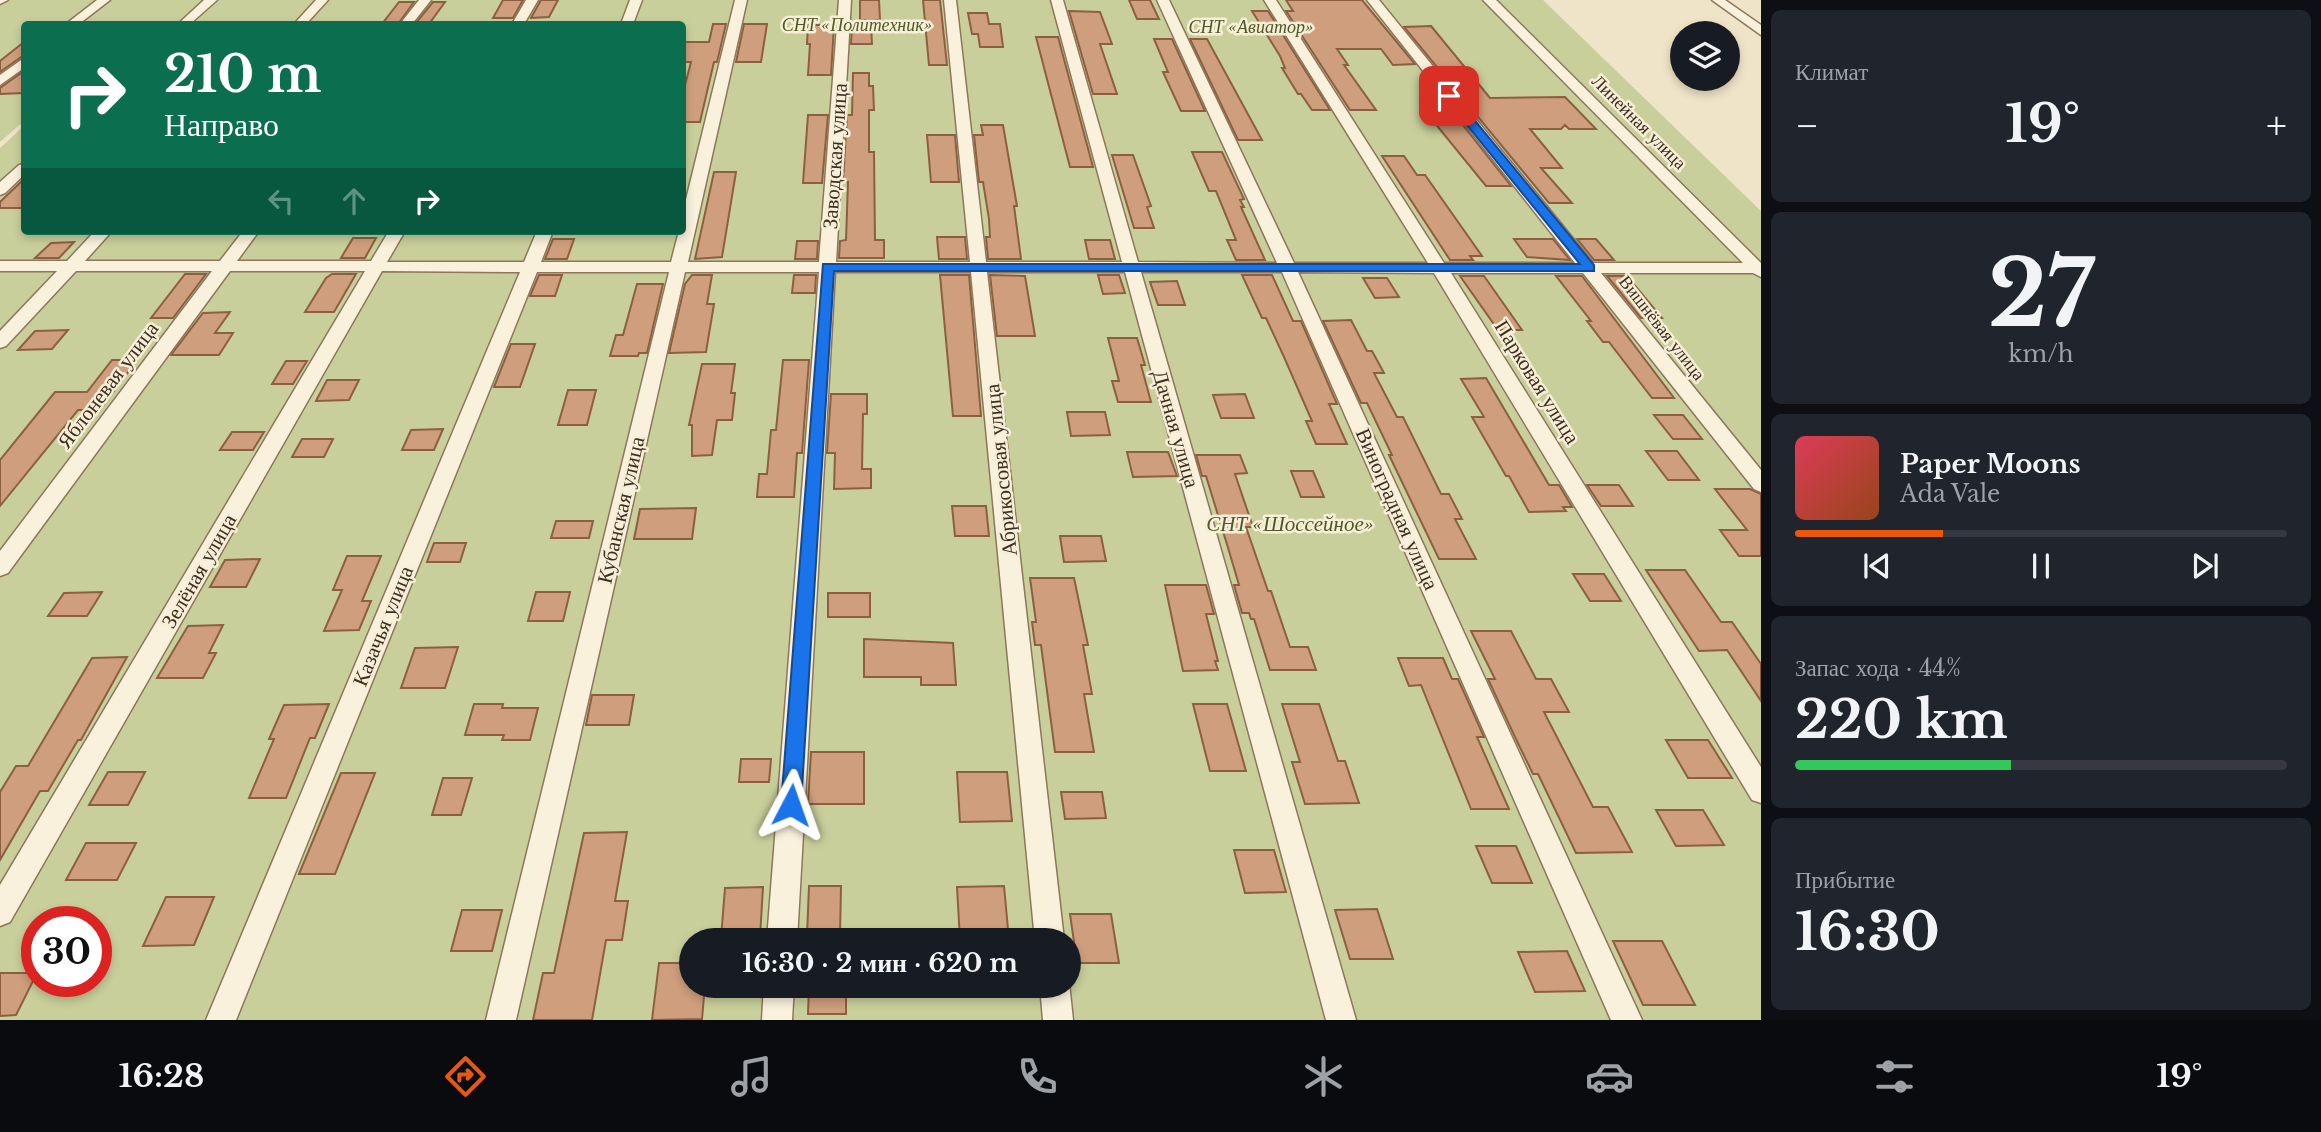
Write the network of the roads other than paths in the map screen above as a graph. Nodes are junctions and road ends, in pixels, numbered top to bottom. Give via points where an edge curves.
1 (104, 0) edge
2 (211, 0) edge
3 (322, 0) edge
4 (425, 0) edge
5 (532, 0) edge
6 (636, 0) edge
7 (741, 0) edge
8 (845, 0) edge
9 (950, 0) edge
10 (1057, 0) edge
11 (1163, 0) edge
12 (1270, 0) edge
13 (1373, 0) edge
14 (1489, 0) edge
15 (1718, 0) edge
16 (76, 21) edge
17 (187, 21) edge
18 (303, 21) edge
19 (408, 21) edge
20 (519, 21) edge
21 (628, 21) edge
22 (1761, 31) edge
23 (21, 64) edge
24 (0, 81) edge
25 (21, 171) edge
26 (0, 190) edge
27 (100, 235) edge
28 (248, 235) edge
29 (395, 235) edge
30 (543, 235) edge
31 (979, 265) junction
32 (0, 266) edge
33 (70, 266) junction
34 (225, 266) junction
35 (377, 266) junction
36 (679, 266) junction
37 (531, 267) junction
38 (828, 267) junction
39 (1130, 267) junction
40 (1289, 268) junction
41 (1590, 268) junction
42 (1440, 269) junction
43 (1759, 270) edge
44 (0, 342) edge
45 (1761, 484) edge
46 (0, 567) edge
47 (1761, 791) edge
48 (0, 912) edge
49 (783, 928) edge
50 (1049, 928) edge
51 (778, 998) edge
52 (1056, 998) edge
53 (221, 1020) edge
54 (501, 1020) edge
55 (777, 1020) edge
56 (1058, 1020) edge
57 (1341, 1020) edge
58 (1627, 1020) edge

1 - 16 street
2 - 17 street
3 - 18 street
4 - 19 street
5 - 20 street
6 - 21 street
7 - 36 street, Кубанская улица
8 - 38 street, Заводская улица
9 - 31 street, Абрикосовая улица
10 - 39 street, Дачная улица
11 - 40 street, Виноградная улица
12 - 42 street, Парковая улица
13 - 41 street, Вишнёвая улица
14 - 43 street, Линейная улица
15 - 22 street
23 - 24 street
25 - 26 street
27 - 33 street
28 - 34 street, Яблоневая улица
29 - 35 street, Зелёная улица
30 - 37 street, Казачья улица
31 - 38 street
31 - 39 street
31 - 50 street, Абрикосовая улица
32 - 33 street
33 - 34 street
33 - 44 street
34 - 35 street
34 - 46 street, Яблоневая улица
35 - 37 street
35 - 48 street, Зелёная улица
36 - 37 street
36 - 38 street
36 - 54 street, Кубанская улица
37 - 53 street, Казачья улица
38 - 49 street, Заводская улица
39 - 40 street
39 - 57 street, Дачная улица
40 - 42 street
40 - 58 street, Виноградная улица
41 - 42 street
41 - 43 street
41 - 45 street, Вишнёвая улица
42 - 47 street, Парковая улица
51 - 55 street
52 - 56 street

